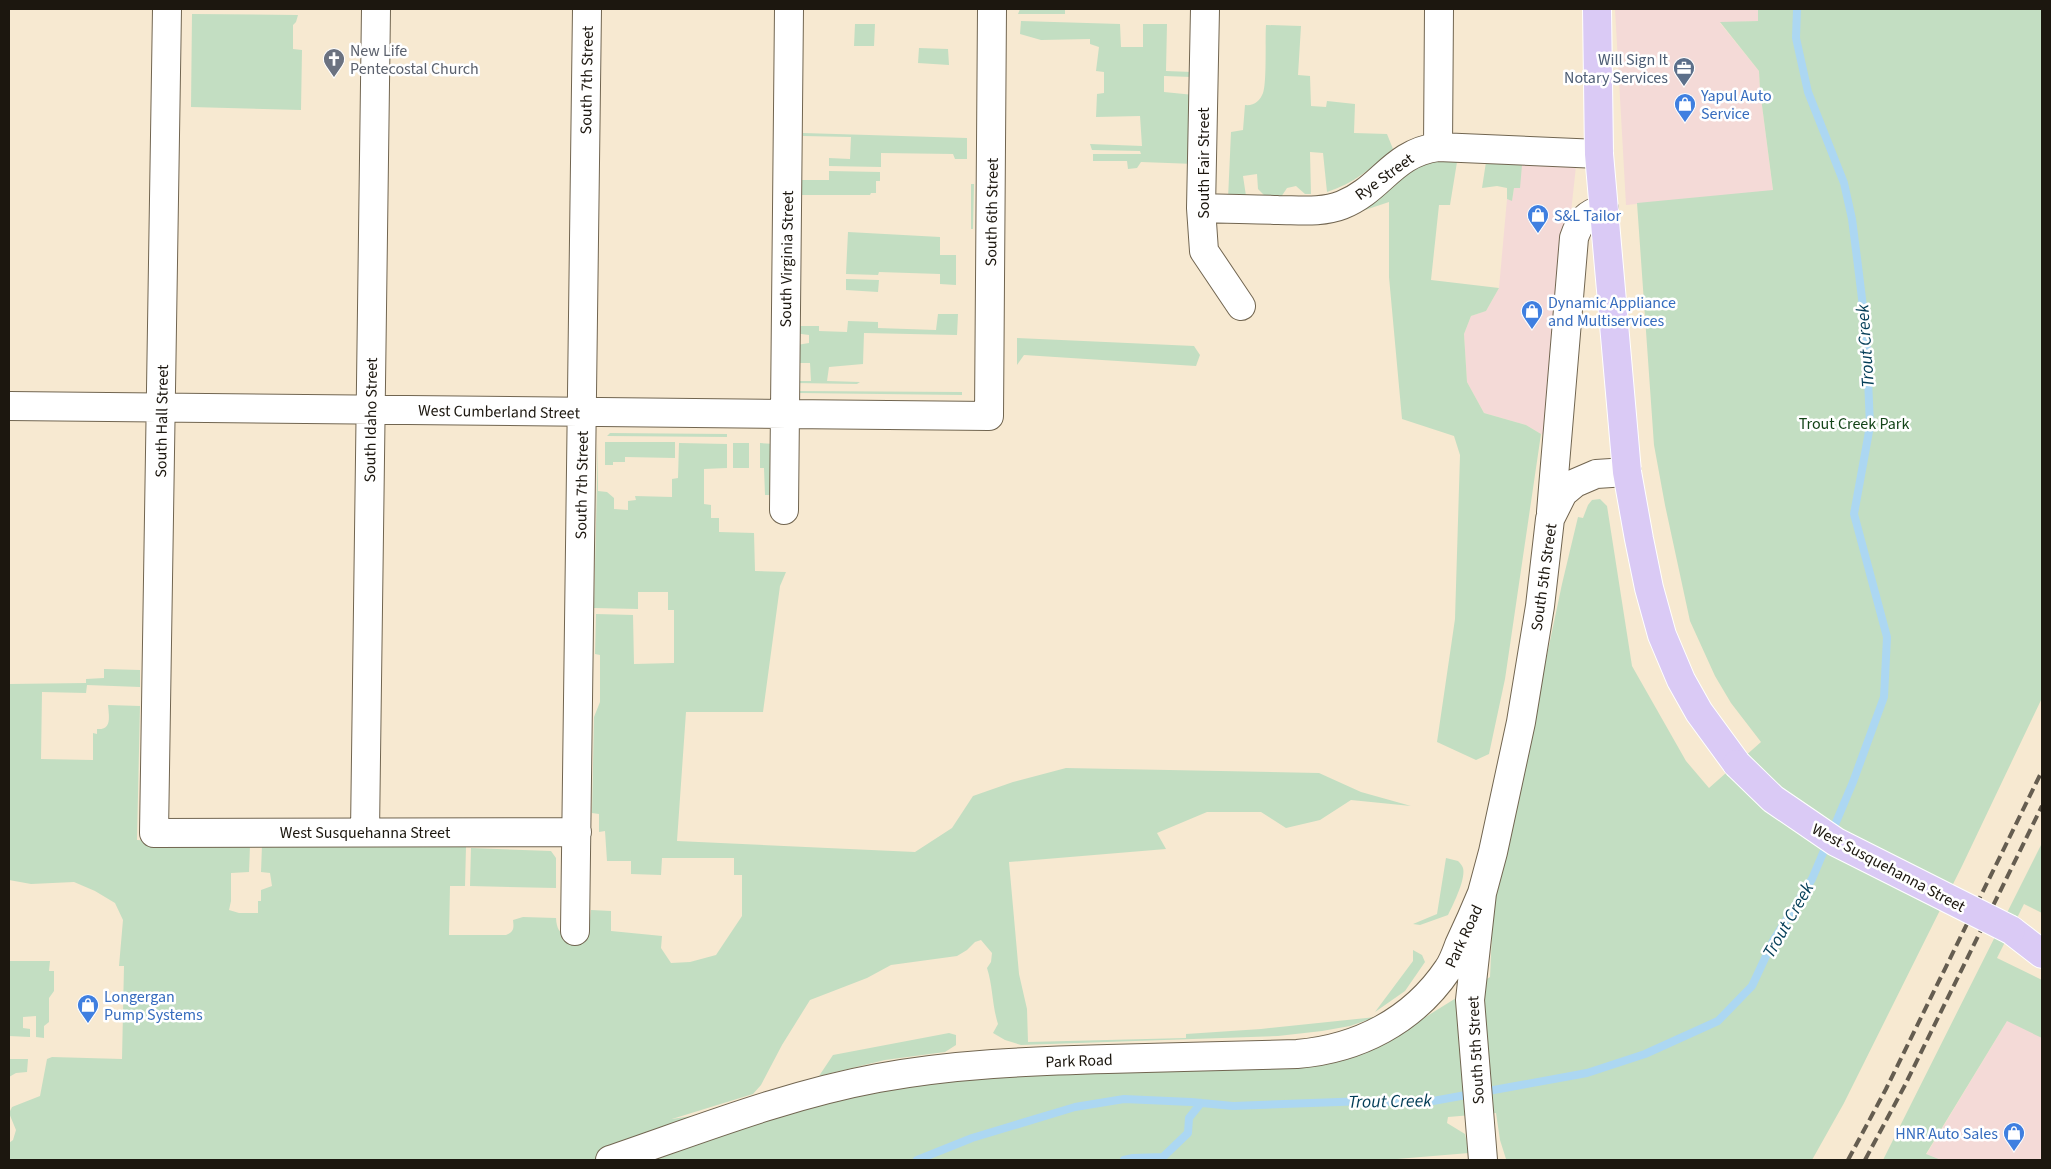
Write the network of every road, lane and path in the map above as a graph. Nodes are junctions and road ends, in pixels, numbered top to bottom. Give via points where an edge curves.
1 (167, 9) edge
2 (376, 9) edge
3 (587, 9) edge
4 (789, 9) edge
5 (992, 9) edge
6 (1204, 9) edge
7 (1439, 9) edge
8 (1596, 9) edge
9 (1438, 147) junction
10 (1599, 154) junction
11 (1201, 208) junction
12 (1604, 209) junction
13 (1241, 306) dead end
14 (9, 406) edge
15 (161, 407) junction
16 (370, 409) junction
17 (582, 412) junction
18 (785, 414) junction
19 (989, 416) joint
20 (1627, 472) junction
21 (784, 510) dead end
22 (1550, 519) junction
23 (365, 832) junction
24 (576, 832) junction
25 (154, 833) joint
26 (1482, 893) junction
27 (2011, 930) junction
28 (575, 931) dead end
29 (2042, 946) edge
30 (2042, 954) edge
31 (610, 1160) edge
32 (1483, 1160) edge

1 - 15 street, South Hall Street
2 - 16 street, South Idaho Street
3 - 17 street, South 7th Street
4 - 18 street, South Virginia Street
5 - 19 street, South 6th Street
6 - 11 street, South Fair Street
7 - 9 street
8 - 10 main road
9 - 10 street, Rye Street
9 - 11 street, Rye Street via 1422,149 1408,156 1370,189 1340,206 1313,211
10 - 12 main road
11 - 13 street, South Fair Street via 1204,251
12 - 20 main road
12 - 22 street via 1584,219 1574,238
14 - 15 street, West Cumberland Street
15 - 16 street, West Cumberland Street
15 - 25 street, South Hall Street
16 - 17 street, West Cumberland Street
16 - 23 street, South Idaho Street
17 - 18 street, West Cumberland Street
17 - 24 street, South 7th Street
18 - 19 street, West Cumberland Street
18 - 21 street, South Virginia Street
20 - 22 street, South 5th Street via 1596,474 1575,483 1563,493
20 - 27 main road, West Susquehanna Street, bridge via 1649,588 1662,635 1698,712 1737,764 1773,799 1836,842
22 - 26 street, South 5th Street via 1521,722
23 - 24 street, West Susquehanna Street
23 - 25 street, West Susquehanna Street
24 - 28 street, South 7th Street
26 - 31 street, Park Road via 1449,968 1430,993 1385,1029 1355,1042 1297,1054 1007,1062 877,1078 751,1111
26 - 32 street, South 5th Street via 1470,1000
27 - 29 main road, West Susquehanna Street
27 - 30 main road

